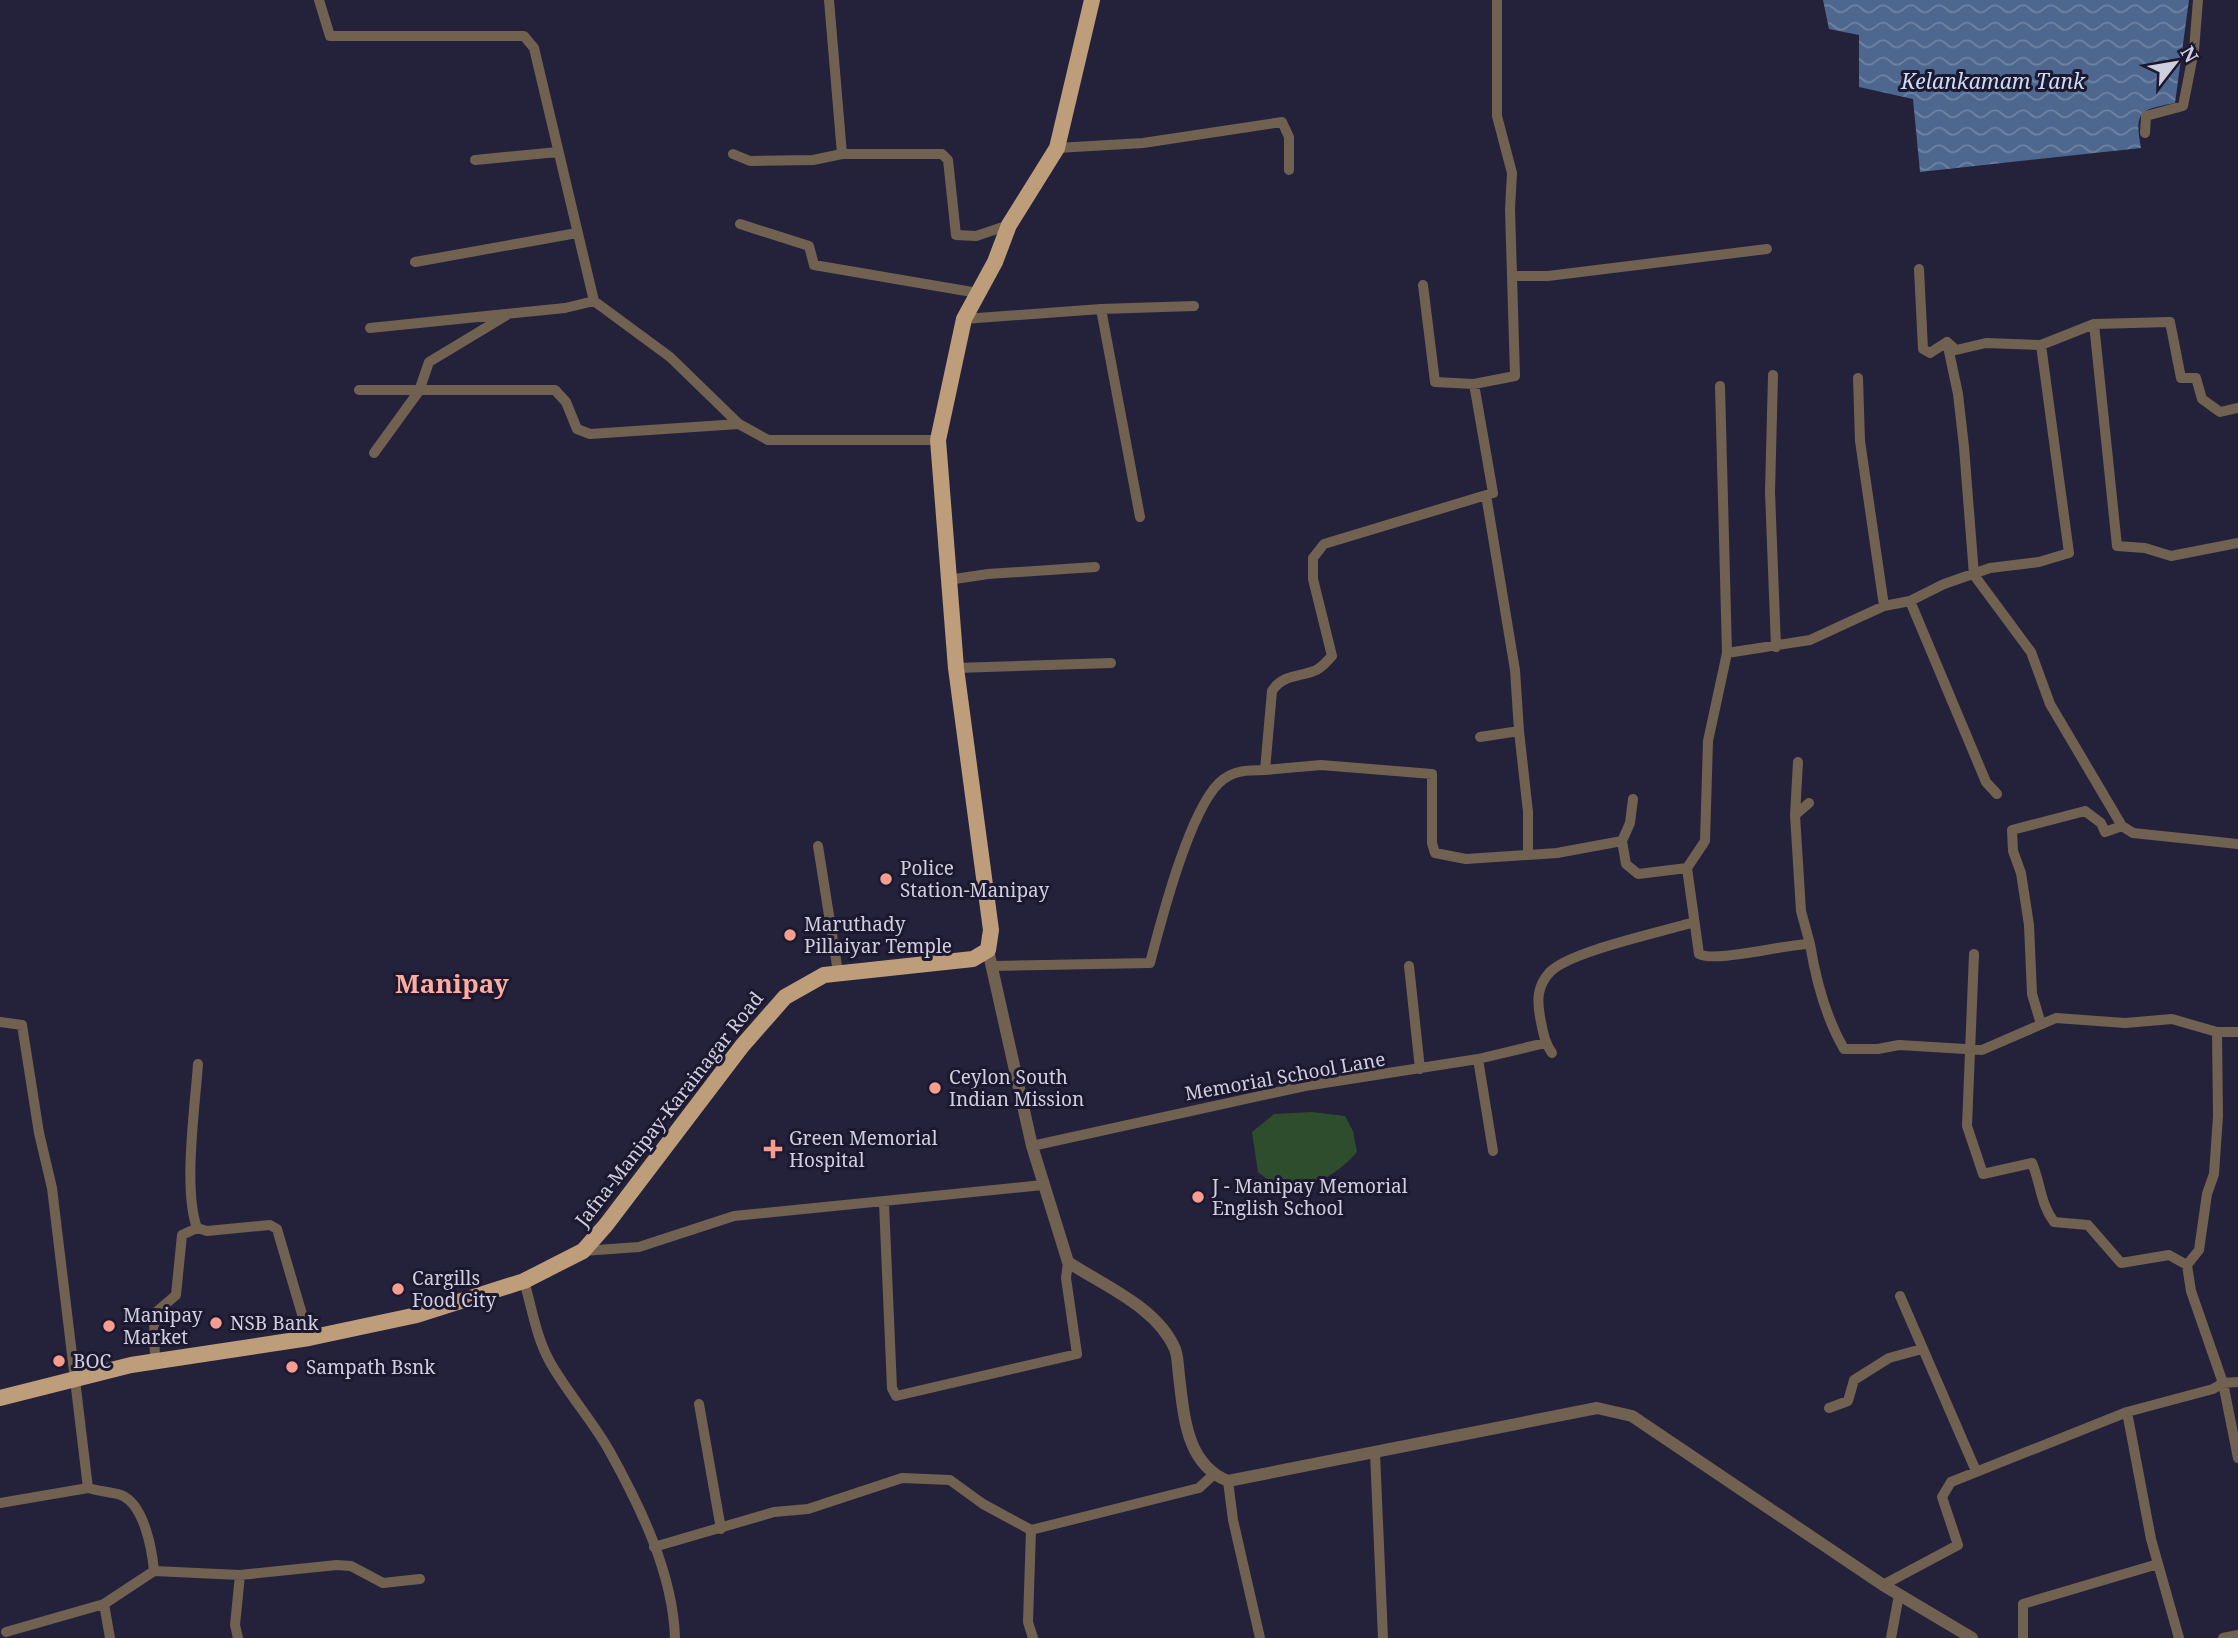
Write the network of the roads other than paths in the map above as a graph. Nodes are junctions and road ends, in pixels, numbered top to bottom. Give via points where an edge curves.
1 (319, 0) edge
2 (829, 0) edge
3 (1092, 0) edge
4 (1497, 0) edge
5 (2198, 0) edge
6 (2144, 133) dead end
7 (1057, 148) junction
8 (558, 152) junction
9 (733, 153) dead end
10 (842, 154) junction
11 (475, 160) dead end
12 (1289, 170) dead end
13 (740, 224) dead end
14 (1009, 225) junction
15 (577, 233) junction
16 (1767, 249) dead end
17 (415, 262) dead end
18 (1919, 269) dead end
19 (1513, 276) junction
20 (1423, 285) dead end
21 (978, 293) junction
22 (594, 301) junction
23 (1194, 306) dead end
24 (1101, 309) junction
25 (511, 313) junction
26 (964, 318) junction
27 (2094, 324) junction
28 (370, 328) dead end
29 (1947, 342) junction
30 (2041, 345) junction
31 (1773, 375) dead end
32 (1858, 378) dead end
33 (1474, 384) junction
34 (1720, 386) dead end
35 (359, 390) dead end
36 (419, 391) junction
37 (2237, 408) edge
38 (739, 424) junction
39 (938, 440) junction
40 (374, 453) dead end
41 (1486, 495) junction
42 (1139, 517) dead end
43 (2238, 543) edge
44 (1095, 567) dead end
45 (1974, 575) junction
46 (948, 580) junction
47 (1910, 601) junction
48 (1884, 606) junction
49 (1776, 647) junction
50 (1727, 653) junction
51 (1111, 663) dead end
52 (956, 668) junction
53 (1519, 731) junction
54 (1480, 737) dead end
55 (1798, 762) dead end
56 (1265, 771) junction
57 (1997, 794) dead end
58 (1633, 799) dead end
59 (1809, 803) dead end
60 (1795, 815) junction
61 (2122, 826) junction
62 (1622, 841) junction
63 (2238, 844) edge
64 (818, 846) dead end
65 (1528, 855) junction
66 (1687, 868) junction
67 (1694, 922) junction
68 (1810, 944) junction
69 (988, 950) junction
70 (1974, 954) dead end
71 (994, 966) junction
72 (1409, 966) dead end
73 (838, 972) junction
74 (0, 1022) edge
75 (2041, 1024) junction
76 (2217, 1032) junction
77 (2238, 1032) edge
78 (1545, 1043) junction
79 (1969, 1050) junction
80 (1552, 1053) dead end
81 (1478, 1059) junction
82 (198, 1064) dead end
83 (1420, 1069) junction
84 (1032, 1146) junction
85 (1493, 1151) dead end
86 (1043, 1185) junction
87 (884, 1203) junction
88 (197, 1228) junction
89 (583, 1251) junction
90 (1068, 1262) junction
91 (2187, 1265) junction
92 (524, 1281) junction
93 (1900, 1296) dead end
94 (309, 1338) junction
95 (1922, 1349) junction
96 (155, 1362) junction
97 (77, 1378) junction
98 (2238, 1382) edge
99 (2223, 1383) junction
100 (0, 1398) edge
101 (699, 1404) dead end
102 (1829, 1408) dead end
103 (2127, 1412) junction
104 (1375, 1453) junction
105 (2238, 1458) edge
106 (1976, 1471) junction
107 (1213, 1475) junction
108 (1228, 1481) junction
109 (88, 1489) junction
110 (0, 1503) edge
111 (721, 1530) junction
112 (1031, 1530) junction
113 (654, 1547) junction
114 (2158, 1564) junction
115 (154, 1570) junction
116 (240, 1576) junction
117 (420, 1580) dead end
118 (1883, 1585) junction
119 (1899, 1595) junction
120 (104, 1604) junction
121 (6, 1632) dead end
122 (2238, 1635) edge
123 (110, 1638) edge
124 (237, 1638) edge
125 (675, 1638) edge
126 (1033, 1638) edge
127 (1260, 1638) edge
128 (1383, 1638) edge
129 (1891, 1638) edge
130 (1972, 1638) edge
131 (2023, 1638) edge
132 (2179, 1638) edge
133 (2223, 1638) edge

1 - 8 street via 330,36 524,36 534,48
2 - 10 street
3 - 7 main road
4 - 19 street via 1497,116 1512,173
5 - 6 street via 2183,106 2146,116
7 - 12 street via 1143,143 1282,122 1289,137
7 - 14 main road
8 - 11 street
8 - 15 street
9 - 10 street via 750,161 813,160
10 - 14 street via 942,154 948,160 956,235 976,236
13 - 21 street via 809,246 814,265
14 - 21 main road
15 - 17 street
15 - 22 street
16 - 19 street
18 - 29 street via 1923,349 1930,353
19 - 33 street via 1515,376
20 - 33 street via 1435,382
21 - 26 main road
22 - 25 street
22 - 38 street via 670,357
23 - 24 street
24 - 26 street
24 - 42 street
25 - 28 street
25 - 36 street via 429,362
26 - 39 main road
27 - 30 street
27 - 37 street via 2170,322 2181,378 2196,379 2202,399 2220,412
27 - 43 street via 2117,546 2171,556
29 - 30 street via 1956,350 1986,343
29 - 45 street via 1964,447
30 - 45 street via 2069,553
31 - 49 street via 1770,492
32 - 48 street via 1860,440
33 - 41 street via 1493,493
34 - 50 street
35 - 36 street
36 - 38 street via 555,390 566,402 577,429 590,434
36 - 40 street
38 - 39 street via 768,440
39 - 46 main road
41 - 53 street via 1515,670
41 - 56 street via 1324,544 1313,558 1314,579 1332,656 1317,671 1294,675 1277,683 1272,691
44 - 46 street
45 - 47 street
45 - 61 street via 2031,652 2050,704
46 - 52 main road
47 - 48 street
47 - 57 street via 1986,782
48 - 49 street via 1810,640
49 - 50 street
50 - 66 street via 1708,741 1705,841
51 - 52 street
52 - 69 main road via 985,869 991,930
53 - 54 street
53 - 65 street
55 - 60 street
56 - 65 street via 1321,765 1432,774 1435,853 1466,859
56 - 71 street via 1241,770 1219,783 1206,803 1192,828 1150,963
58 - 62 street
59 - 60 street
60 - 68 street via 1801,911
61 - 63 street via 2133,832
61 - 75 street via 2105,832 2085,811 2012,830 2029,925 2032,995
62 - 65 street
62 - 66 street via 1626,864 1638,874
64 - 73 street
66 - 67 street
67 - 68 street via 1697,950 1711,959 1786,944
67 - 78 street via 1576,957 1550,972 1537,1001
68 - 79 street via 1816,981 1844,1049 1899,1045
69 - 71 street
69 - 73 main road, Jafna-Manipay-Karainagar Road via 973,959
70 - 79 street
71 - 84 street
72 - 83 street
73 - 89 main road, Jafna-Manipay-Karainagar Road via 785,997
74 - 97 street via 22,1025 51,1188
75 - 76 street via 2056,1018 2125,1023 2172,1019
75 - 79 street via 1982,1050
76 - 77 street
76 - 91 street via 2214,1174 2199,1250
78 - 80 street
78 - 81 street, Memorial School Lane
79 - 91 street via 1967,1126 1983,1174 2032,1163 2042,1207 2054,1222 2088,1225 2121,1263 2169,1255
81 - 83 street, Memorial School Lane
81 - 85 street
82 - 88 street via 192,1187
83 - 84 street, Memorial School Lane via 1305,1086
84 - 86 street
86 - 87 street
86 - 90 street
87 - 89 street via 734,1216 639,1247
87 - 90 street via 896,1396 1076,1354
88 - 94 street via 270,1225 277,1229
88 - 96 street via 182,1235 176,1295 154,1314
89 - 92 main road, Jafna-Manipay-Karainagar Road
90 - 107 street via 1153,1317 1175,1350 1185,1422 1198,1460
91 - 99 street via 2190,1291
92 - 94 main road, Jafna-Manipay-Karainagar Road via 417,1315
92 - 113 street via 550,1362 609,1451
93 - 95 street
94 - 96 main road, Jafna-Manipay-Karainagar Road
95 - 102 street via 1889,1359 1865,1373 1854,1380 1848,1401
95 - 106 street
96 - 97 main road, Jafna-Manipay-Karainagar Road
97 - 100 main road, Jafna-Manipay-Karainagar Road
97 - 109 street
98 - 99 street
99 - 103 street
99 - 105 street
101 - 111 street
103 - 106 street
103 - 114 street
104 - 108 street
104 - 118 street via 1597,1408 1632,1416
104 - 128 street
106 - 118 street via 1951,1482 1942,1497 1958,1545
107 - 108 street
107 - 112 street via 1199,1488
108 - 127 street
109 - 110 street
109 - 115 street via 123,1496 137,1509 153,1553
111 - 112 street via 774,1512 808,1509 902,1478 950,1480
111 - 113 street
112 - 126 street via 1028,1622
113 - 125 street via 674,1606
114 - 131 street via 2023,1604
114 - 132 street
115 - 116 street
115 - 120 street
116 - 117 street via 337,1565 351,1566 383,1583
116 - 124 street
118 - 119 street
119 - 129 street
119 - 130 street
120 - 121 street
120 - 123 street
122 - 133 street

